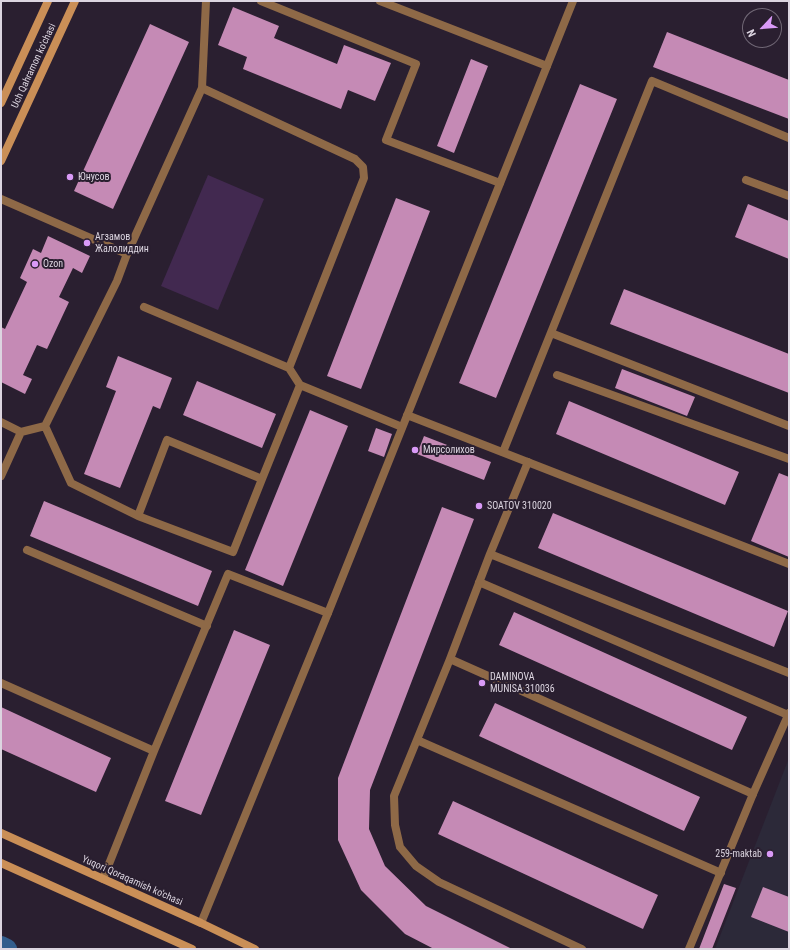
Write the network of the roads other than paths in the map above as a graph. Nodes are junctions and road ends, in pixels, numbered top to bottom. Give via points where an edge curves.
1 (48, 1) edge
2 (75, 1) edge
3 (206, 1) edge
4 (261, 1) edge
5 (380, 1) edge
6 (572, 1) edge
7 (547, 66) junction
8 (202, 88) junction
9 (1, 103) edge
10 (789, 138) edge
11 (1, 161) edge
12 (746, 180) dead end
13 (500, 183) junction
14 (789, 196) edge
15 (1, 199) edge
16 (127, 254) junction
17 (144, 307) dead end
18 (551, 333) junction
19 (289, 368) junction
20 (558, 375) dead end
21 (300, 385) junction
22 (407, 415) junction
23 (1, 422) edge
24 (45, 426) junction
25 (789, 426) edge
26 (402, 427) junction
27 (21, 432) junction
28 (503, 452) junction
29 (789, 459) edge
30 (528, 462) junction
31 (1, 476) edge
32 (262, 479) junction
33 (138, 516) junction
34 (27, 550) dead end
35 (490, 554) junction
36 (789, 564) edge
37 (479, 582) junction
38 (328, 613) junction
39 (207, 626) junction
40 (450, 659) junction
41 (789, 673) edge
42 (1, 682) edge
43 (789, 714) edge
44 (417, 740) junction
45 (154, 751) junction
46 (753, 794) junction
47 (1, 833) edge
48 (1, 863) edge
49 (721, 873) junction
50 (104, 879) junction
51 (201, 923) junction
52 (192, 949) edge
53 (255, 949) edge
54 (582, 949) edge
55 (689, 949) edge

1 - 9 main road, Uch Qahramon ko'chasi
2 - 11 main road, Uch Qahramon ko'chasi
3 - 8 street
4 - 13 street via 416,64 386,140
5 - 7 street
6 - 7 street
7 - 13 street
8 - 16 street
8 - 19 street via 355,159 363,167 364,178
10 - 18 street via 652,81
12 - 14 street
13 - 22 street
15 - 16 street
16 - 24 street via 117,281
17 - 19 street
18 - 25 street
18 - 28 street
19 - 21 street
20 - 29 street
21 - 26 street
21 - 32 street
22 - 26 street
22 - 28 street
23 - 27 street
24 - 27 street
24 - 33 street via 70,483
26 - 38 street
27 - 31 street
28 - 30 street
30 - 35 street
30 - 36 street
32 - 33 street via 232,552
32 - 33 street via 167,440
34 - 39 street
35 - 37 street
35 - 41 street
37 - 40 street
37 - 43 street
38 - 39 street via 228,574
38 - 51 street
39 - 45 street
40 - 44 street
40 - 46 street
42 - 45 street
43 - 46 street
44 - 49 street
44 - 54 street via 394,796 395,825 400,847 416,866 439,882
45 - 50 street
46 - 49 street
47 - 50 main road, Yuqori Qoraqamish ko'chasi
48 - 52 main road
49 - 55 street
50 - 51 main road, Yuqori Qoraqamish ko'chasi
51 - 53 main road, Yuqori Qoraqamish ko'chasi

